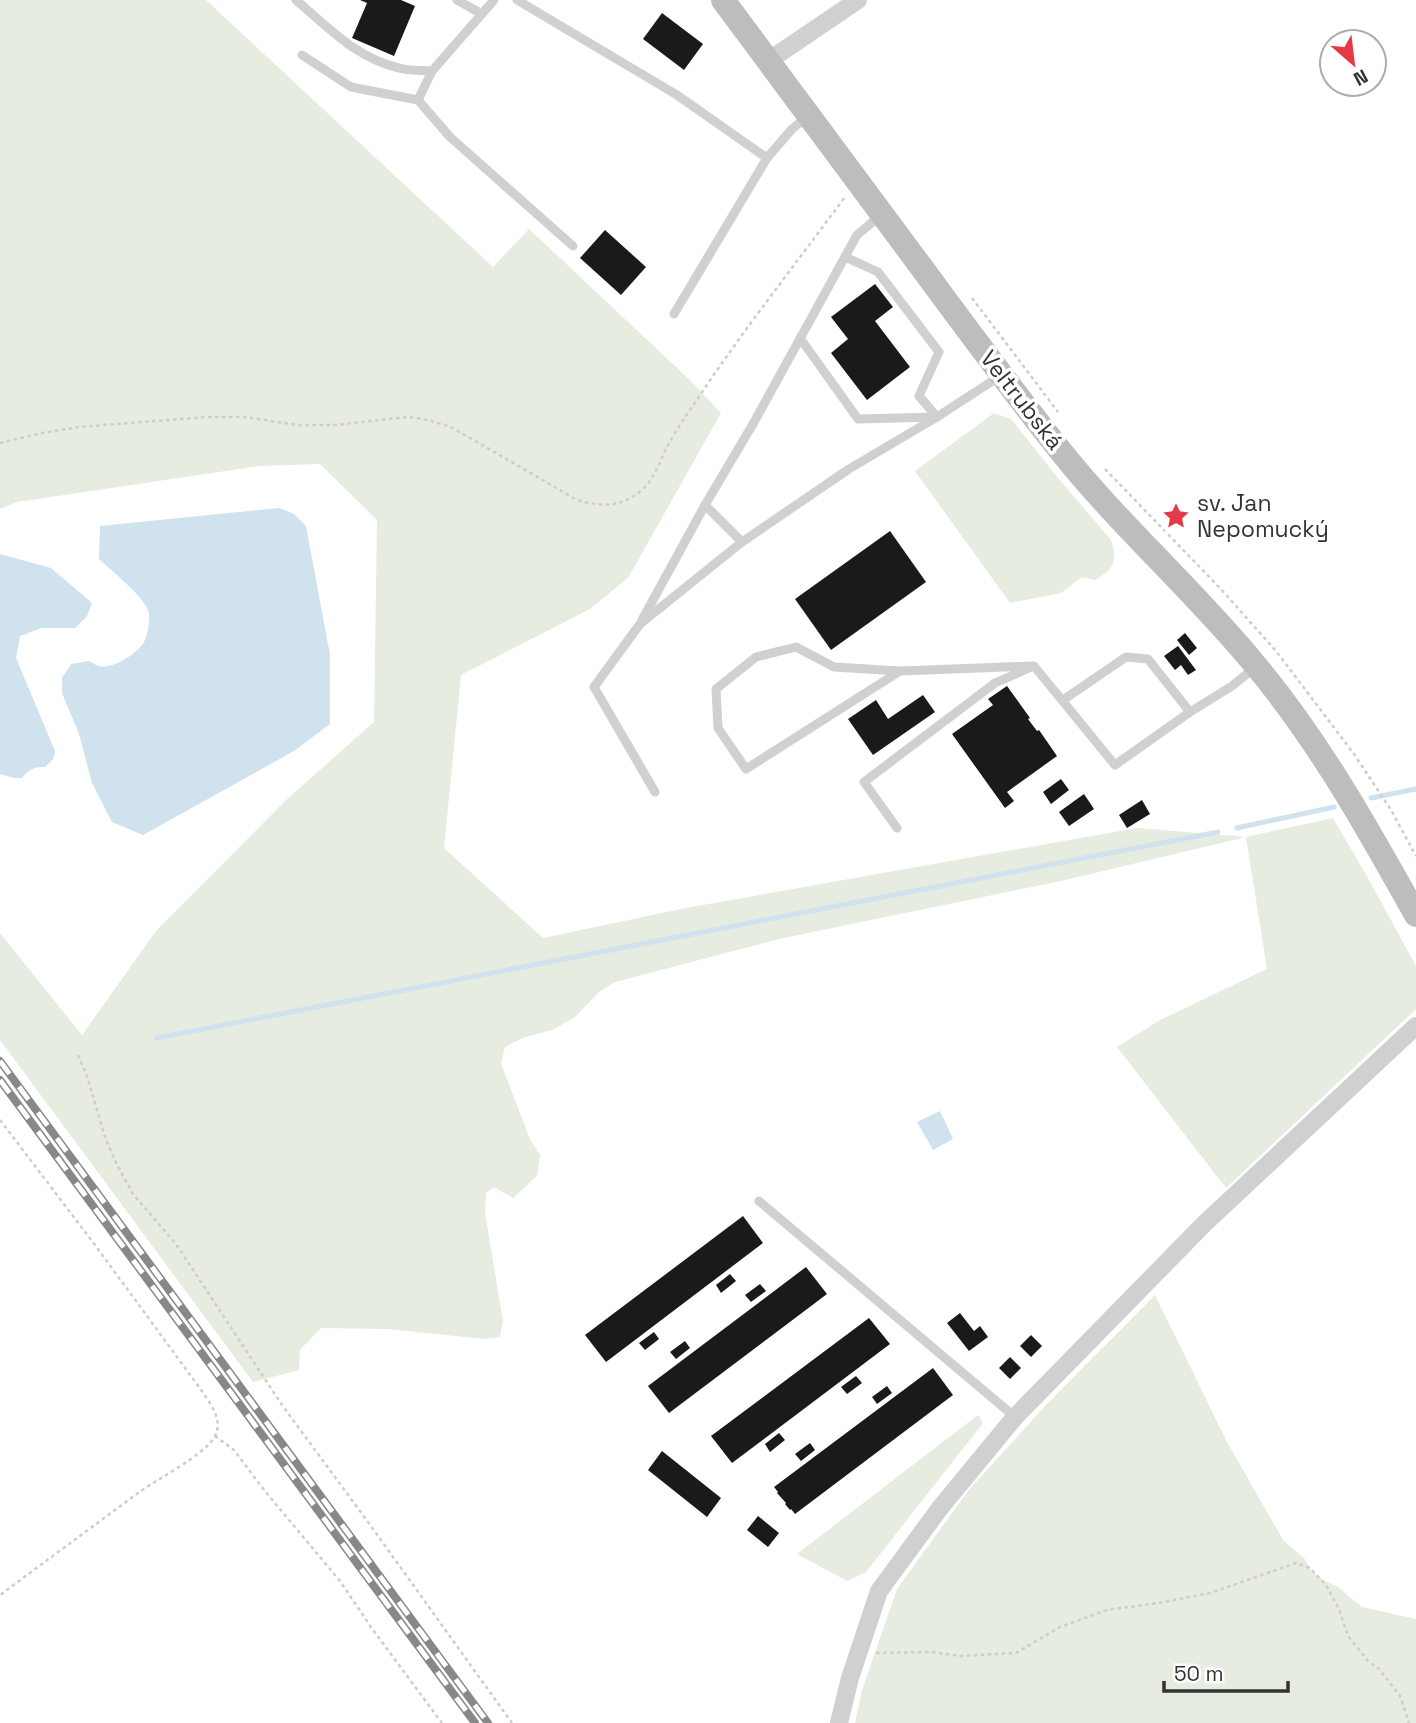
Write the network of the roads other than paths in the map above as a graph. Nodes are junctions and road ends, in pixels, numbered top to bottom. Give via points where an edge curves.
1 (296, 0) edge
2 (457, 0) edge
3 (494, 0) edge
4 (517, 0) edge
5 (723, 0) edge
6 (858, 0) edge
7 (482, 14) junction
8 (302, 55) dead end
9 (768, 61) junction
10 (432, 71) junction
11 (418, 100) junction
12 (809, 116) junction
13 (767, 158) junction
14 (882, 214) junction
15 (573, 246) dead end
16 (845, 257) junction
17 (674, 314) dead end
18 (800, 338) junction
19 (1002, 375) junction
20 (937, 417) junction
21 (705, 505) junction
22 (742, 542) junction
23 (640, 624) junction
24 (1034, 666) junction
25 (1256, 666) junction
26 (900, 671) junction
27 (1063, 700) junction
28 (1190, 712) junction
29 (655, 792) dead end
30 (897, 828) dead end
31 (1413, 903) edge
32 (1416, 1026) edge
33 (759, 1201) dead end
34 (1015, 1418) junction
35 (839, 1723) edge

1 - 10 lane via 360,53 399,68
2 - 7 lane
3 - 7 lane
4 - 13 lane via 677,94
5 - 9 street, Veltrubská
6 - 9 street
7 - 10 lane
8 - 11 lane via 351,87
9 - 12 street, Veltrubská
10 - 11 lane
11 - 15 lane via 450,137
12 - 13 lane
12 - 14 street, Veltrubská
13 - 17 lane
14 - 16 lane via 858,235
14 - 19 street, Veltrubská
16 - 18 lane
16 - 20 lane via 878,272 939,352 919,396
18 - 20 lane via 858,419
18 - 21 lane
19 - 20 lane
19 - 25 street, Veltrubská via 1093,490
20 - 22 lane via 849,469
21 - 22 lane
21 - 23 lane
22 - 23 lane
23 - 29 lane via 594,687
24 - 26 lane
24 - 27 lane
24 - 30 lane via 995,683 864,782
25 - 28 lane
25 - 31 street, Veltrubská via 1340,784
26 - 26 lane via 746,769 718,728 716,689 756,657 796,647 834,667
27 - 28 lane via 1126,657 1148,659
27 - 28 lane via 1115,765
32 - 34 street via 1204,1224
33 - 34 lane
34 - 35 street via 879,1591

